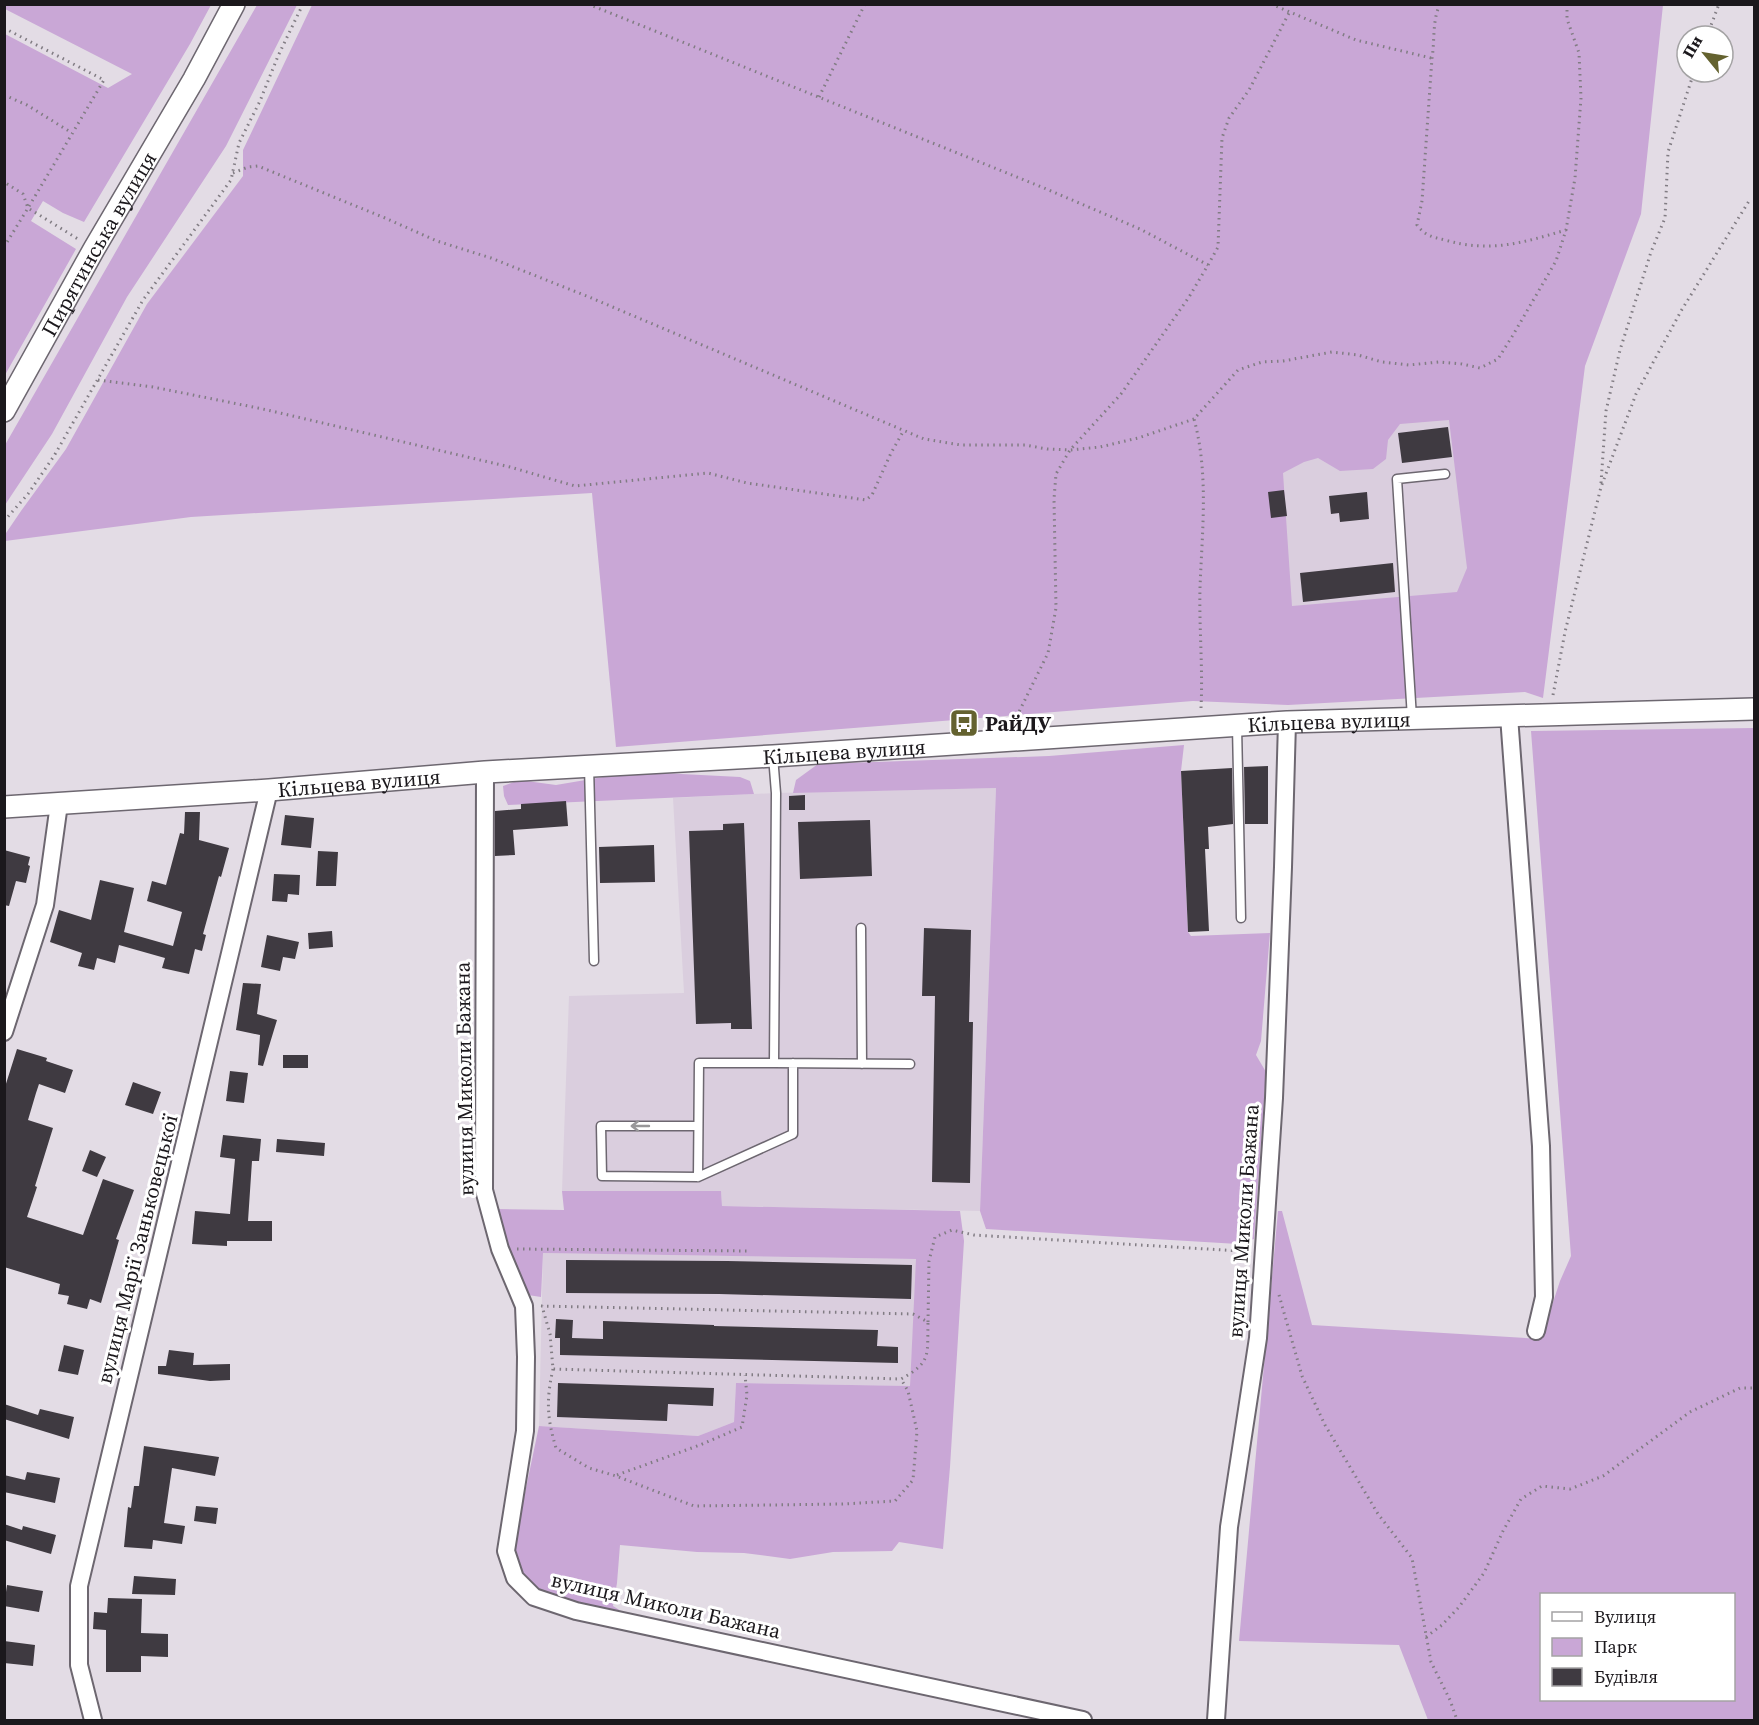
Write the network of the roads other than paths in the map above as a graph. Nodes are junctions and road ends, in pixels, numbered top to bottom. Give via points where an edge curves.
1 (234, 4) edge
2 (4, 411) edge
3 (1445, 474) dead end
4 (1755, 709) edge
5 (1509, 716) junction
6 (1412, 719) junction
7 (1287, 722) junction
8 (1237, 725) junction
9 (773, 756) junction
10 (589, 766) junction
11 (485, 772) junction
12 (269, 790) junction
13 (59, 804) junction
14 (4, 807) edge
15 (1241, 918) dead end
16 (861, 928) dead end
17 (594, 961) dead end
18 (4, 1032) edge
19 (774, 1063) junction
20 (793, 1064) junction
21 (862, 1064) junction
22 (910, 1064) dead end
23 (698, 1126) junction
24 (698, 1177) junction
25 (1536, 1331) dead end
26 (93, 1720) edge
27 (1083, 1720) edge
28 (1216, 1720) edge

1 - 2 street, Пирятинська вулиця
3 - 6 lane via 1397,479
4 - 5 street, Кільцева вулиця
5 - 6 street, Кільцева вулиця
5 - 25 street via 1541,1146 1544,1296
6 - 7 street, Кільцева вулиця
7 - 8 street, Кільцева вулиця
7 - 28 street, вулиця Миколи Бажана via 1274,1098 1258,1338 1229,1527
8 - 9 street, Кільцева вулиця
8 - 15 lane
9 - 10 street, Кільцева вулиця
9 - 19 lane
10 - 11 street, Кільцева вулиця
10 - 17 lane
11 - 12 street, Кільцева вулиця
11 - 27 street, вулиця Миколи Бажана via 484,1190 500,1249 524,1306 526,1357 525,1431 506,1551 515,1578 534,1597 576,1611
12 - 13 street, Кільцева вулиця
12 - 26 street, вулиця Марії Заньковецької via 79,1586 79,1665
13 - 14 street, Кільцева вулиця
13 - 18 street via 45,905
16 - 21 lane
19 - 20 lane
19 - 23 lane via 699,1063
20 - 21 lane
20 - 24 lane via 793,1134
21 - 22 lane
23 - 24 lane
23 -> 24 lane via 602,1126 602,1176

